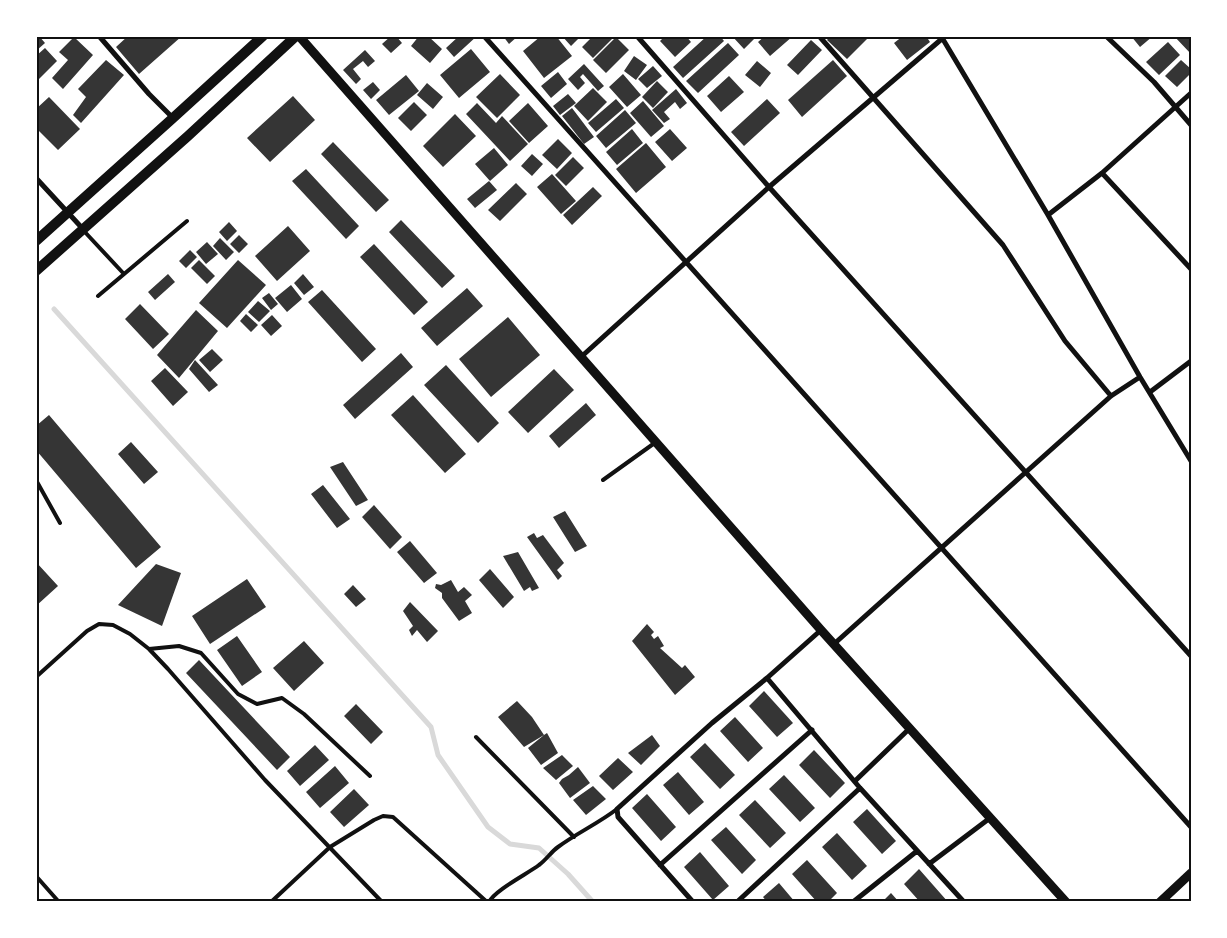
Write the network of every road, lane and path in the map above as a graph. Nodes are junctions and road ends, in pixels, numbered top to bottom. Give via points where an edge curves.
1 (99, 36) edge
2 (263, 36) edge
3 (298, 36) edge
4 (484, 36) edge
5 (637, 36) edge
6 (819, 36) edge
7 (1106, 36) edge
8 (943, 37) edge
9 (1191, 93) edge
10 (873, 96) junction
11 (1175, 108) junction
12 (173, 118) junction
13 (1191, 125) edge
14 (1102, 173) junction
15 (36, 178) edge
16 (768, 187) junction
17 (67, 212) junction
18 (1048, 215) junction
19 (187, 221) dead end
20 (83, 230) junction
21 (36, 241) edge
22 (686, 262) junction
23 (1191, 270) edge
24 (36, 271) edge
25 (124, 274) junction
26 (98, 296) dead end
27 (581, 357) junction
28 (1191, 361) edge
29 (1140, 377) junction
30 (1150, 392) junction
31 (1111, 396) junction
32 (656, 442) junction
33 (1191, 461) edge
34 (1026, 472) junction
35 (36, 480) edge
36 (603, 480) dead end
37 (60, 523) dead end
38 (941, 548) junction
39 (821, 630) junction
40 (834, 644) junction
41 (149, 650) junction
42 (1191, 656) edge
43 (36, 677) edge
44 (766, 678) junction
45 (910, 728) junction
46 (812, 730) junction
47 (476, 737) dead end
48 (370, 776) dead end
49 (855, 781) junction
50 (860, 788) junction
51 (617, 809) junction
52 (990, 818) junction
53 (1191, 827) edge
54 (574, 837) junction
55 (330, 847) junction
56 (916, 851) junction
57 (660, 864) junction
58 (929, 864) junction
59 (1191, 873) edge
60 (36, 876) edge
61 (59, 902) edge
62 (271, 902) edge
63 (382, 902) edge
64 (488, 902) edge
65 (693, 902) edge
66 (738, 902) edge
67 (853, 902) edge
68 (964, 902) edge
69 (1066, 902) edge
70 (1160, 902) edge

1 - 12 street
2 - 12 main road
3 - 20 main road
3 - 27 street
4 - 22 street
5 - 16 street
6 - 10 street
7 - 11 street via 1154,82
8 - 10 street
8 - 18 street
9 - 11 street
10 - 16 street
10 - 31 street via 1002,245 1065,341
11 - 13 street
11 - 14 street
12 - 17 main road
14 - 18 street
14 - 23 street
15 - 17 street
16 - 22 street
16 - 34 street
17 - 20 street
17 - 21 main road
18 - 29 street
19 - 25 lane
20 - 24 main road
20 - 25 lane
22 - 27 street
22 - 38 street
25 - 26 lane
27 - 32 street
28 - 30 street
29 - 30 street
29 - 31 street
30 - 33 street
31 - 34 street
32 - 36 lane
32 - 39 street
34 - 38 street
34 - 42 street
35 - 37 lane
38 - 40 street
38 - 53 street
39 - 40 street
39 - 44 street
40 - 45 street
41 - 43 lane via 113,625 99,624
41 - 48 lane via 179,646 192,649 201,653 238,694 257,704 282,698 304,714
41 - 55 lane
44 - 46 street
44 - 51 street
45 - 49 street
45 - 52 street
46 - 49 street
46 - 57 street
47 - 54 lane
49 - 50 street
50 - 56 street
50 - 66 street
51 - 54 lane
51 - 57 street via 618,817
52 - 58 street
52 - 69 street
54 - 64 lane
55 - 62 lane
55 - 63 lane
55 - 64 lane via 374,820 383,816 393,817
56 - 58 street
56 - 67 street
57 - 65 street
58 - 68 street
59 - 70 street
60 - 61 lane

